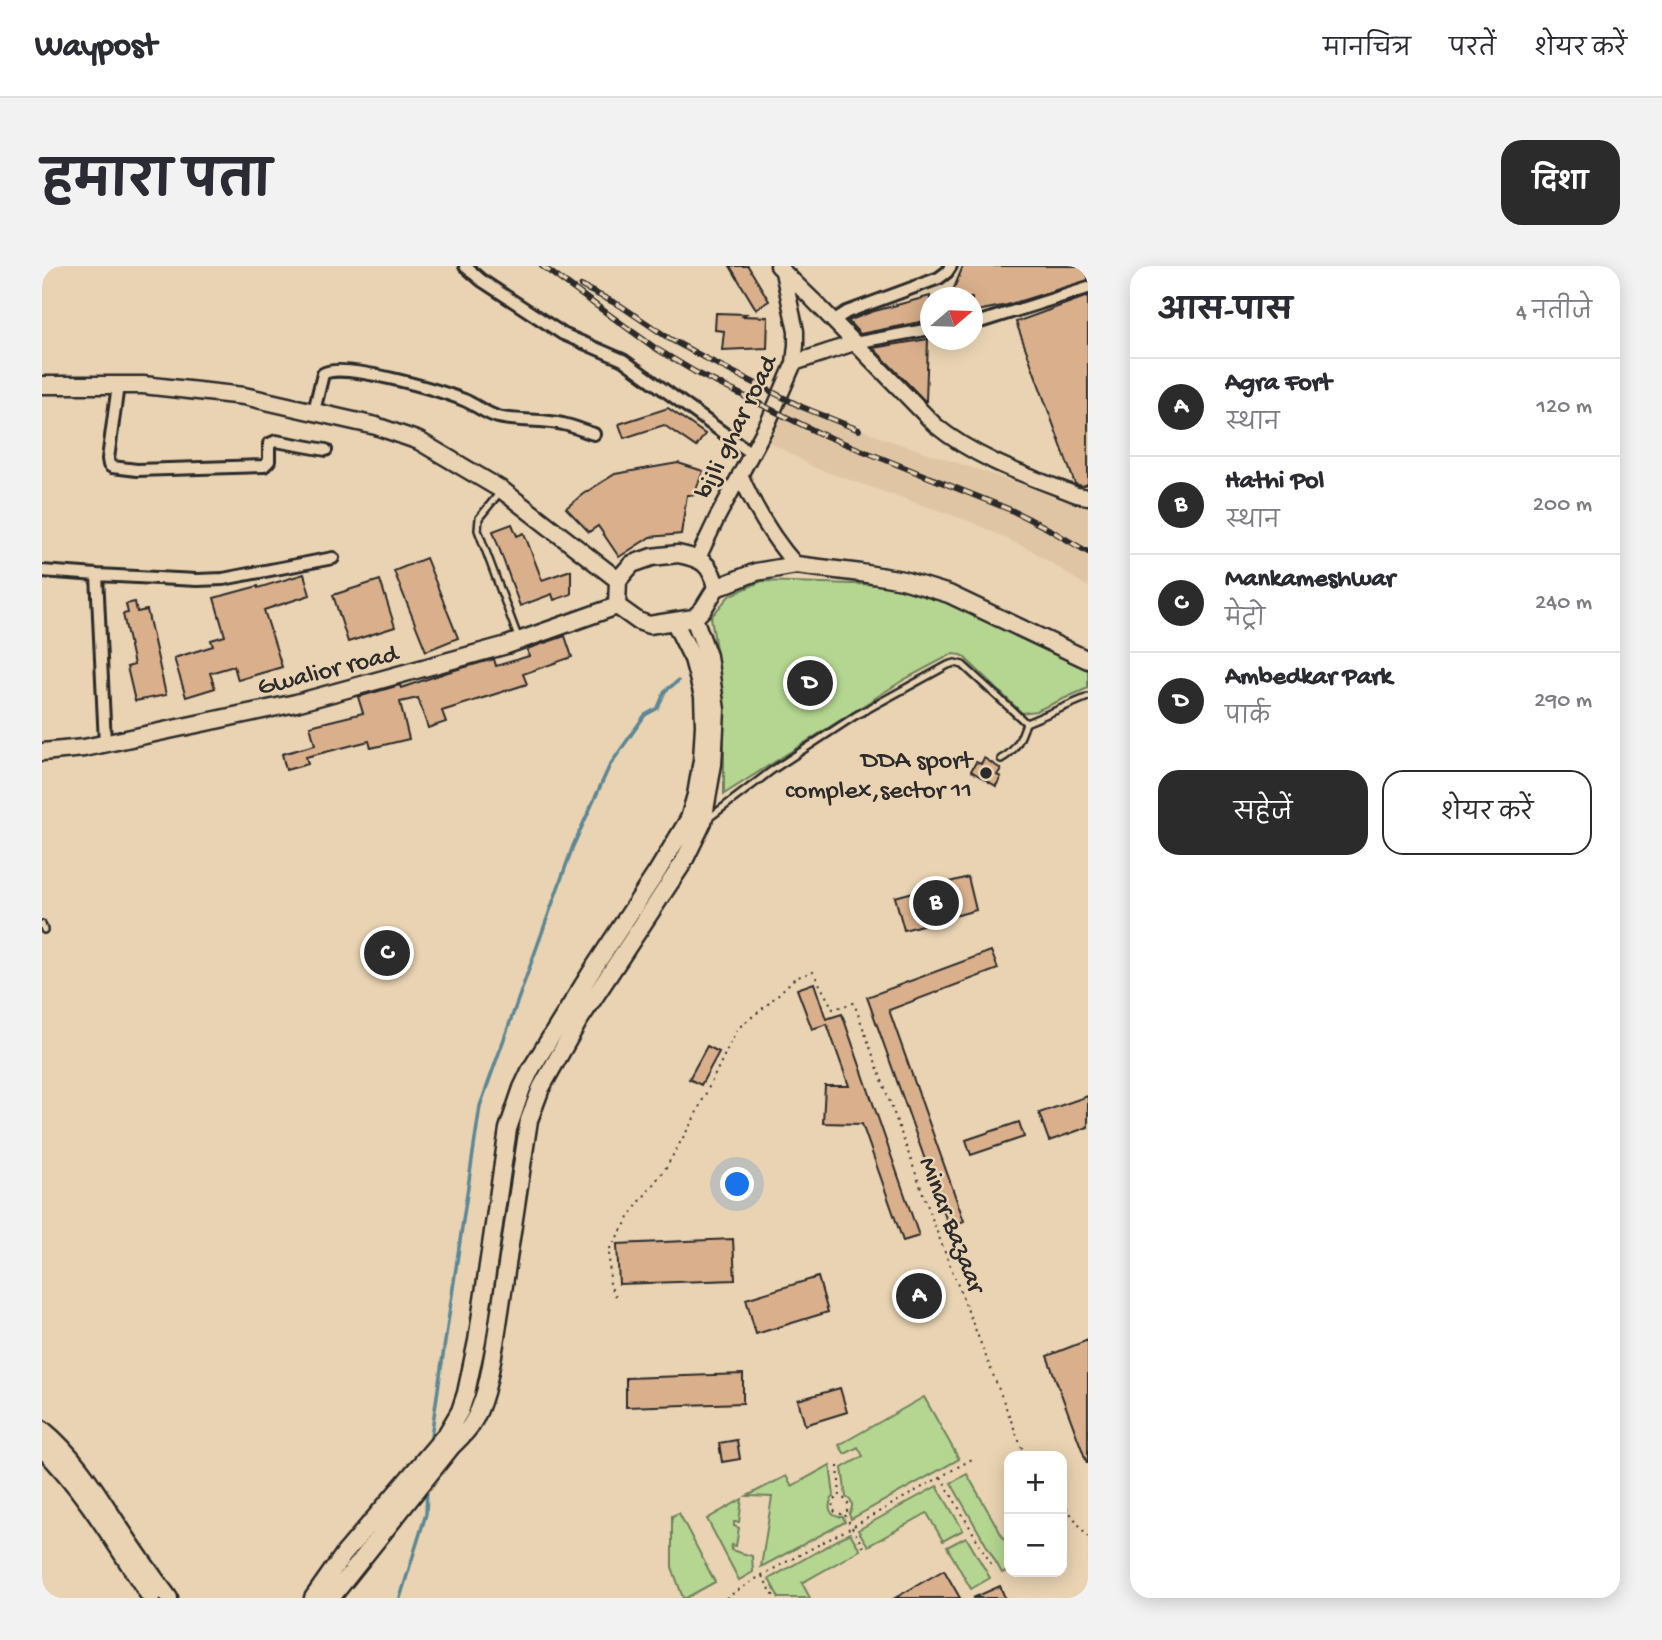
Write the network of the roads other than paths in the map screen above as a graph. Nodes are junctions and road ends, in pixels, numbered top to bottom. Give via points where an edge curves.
1 (465, 266) edge
2 (951, 266) edge
3 (780, 268) edge
4 (1088, 288) edge
5 (833, 321) junction
6 (983, 321) edge
7 (920, 331) edge
8 (854, 343) junction
9 (794, 363) junction
10 (42, 385) edge
11 (118, 385) junction
12 (314, 411) junction
13 (594, 434) dead end
14 (326, 450) dead end
15 (751, 453) junction
16 (740, 474) junction
17 (502, 490) junction
18 (1088, 497) edge
19 (333, 558) dead end
20 (698, 558) junction
21 (796, 565) junction
22 (42, 571) edge
23 (97, 575) junction
24 (618, 580) junction
25 (716, 588) junction
26 (617, 606) junction
27 (695, 618) junction
28 (674, 621) junction
29 (520, 640) junction
30 (1088, 660) edge
31 (1088, 697) edge
32 (1026, 723) junction
33 (105, 743) junction
34 (42, 752) edge
35 (1001, 759) dead end
36 (703, 822) junction
37 (526, 1102) junction
38 (477, 1341) junction
39 (495, 1344) junction
40 (42, 1429) edge
41 (449, 1440) junction
42 (42, 1448) edge
43 (370, 1536) junction
44 (151, 1598) edge
45 (170, 1598) edge
46 (313, 1598) edge
47 (331, 1598) edge

1 - 15 street via 563,334 624,360
2 - 5 street via 939,278
3 - 5 street
3 - 9 street, bijli ghar road via 796,331
4 - 6 street
5 - 8 street
7 - 8 street
8 - 9 street
8 - 18 street via 951,438 998,464
9 - 15 street, bijli ghar road
10 - 11 main road
11 - 12 main road via 244,396
11 - 14 street via 107,459 112,467 264,466 269,461 269,444 276,441
12 - 13 street via 323,374 332,370 392,378 462,399 497,417 561,423
12 - 17 main road via 419,441
15 - 16 street, bijli ghar road
16 - 20 street, bijli ghar road
16 - 21 street via 750,498
17 - 24 main road
17 - 29 lane via 479,518 478,530
19 - 23 street via 223,579
20 - 24 main road via 678,554 652,557 632,564
20 - 25 main road via 713,574
21 - 25 main road via 756,572
21 - 30 main road via 904,580 949,594
22 - 23 street
23 - 33 street
24 - 26 main road
25 - 27 main road
26 - 28 main road via 649,625
26 - 29 main road, Gwalior road
27 - 28 main road
27 - 36 main road via 708,656 716,710
28 - 37 main road via 693,659 704,696 702,760 689,820 531,1069
29 - 33 main road, Gwalior road via 296,703
31 - 32 lane
32 - 35 lane via 1015,748
32 - 36 lane via 962,665 951,664 855,716
33 - 34 main road, Gwalior road
36 - 37 main road via 683,863 578,1022 541,1088
37 - 38 main road via 508,1129
37 - 39 main road via 529,1120
38 - 39 main road
38 - 41 main road via 466,1393
39 - 41 main road via 476,1416 470,1428
40 - 45 main road via 82,1469
41 - 43 main road
42 - 44 main road via 89,1506
43 - 46 main road via 344,1554
43 - 47 main road

